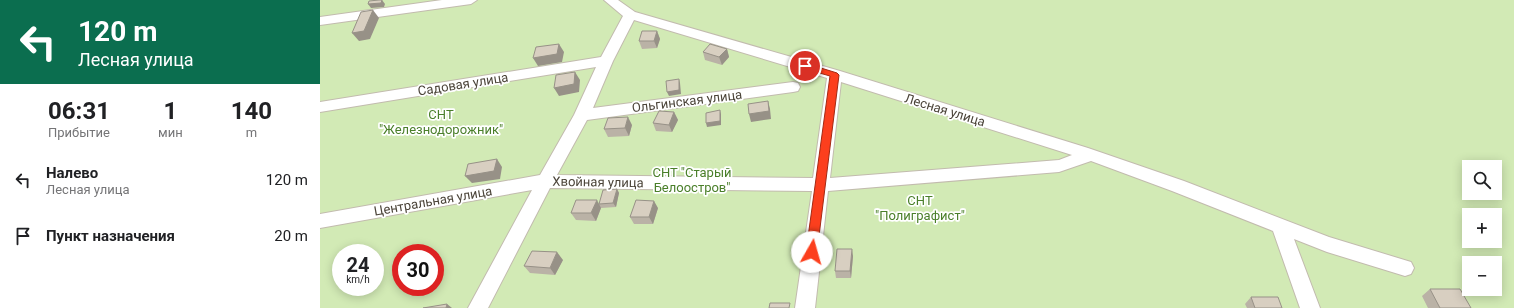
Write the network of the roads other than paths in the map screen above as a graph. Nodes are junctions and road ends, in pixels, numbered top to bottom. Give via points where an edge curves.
1 (471, 0) edge
2 (610, 0) edge
3 (630, 15) junction
4 (320, 21) edge
5 (606, 61) junction
6 (835, 75) junction
7 (792, 87) dead end
8 (320, 107) edge
9 (582, 115) junction
10 (1091, 156) junction
11 (545, 181) junction
12 (820, 185) junction
13 (320, 221) edge
14 (1280, 225) junction
15 (1405, 268) dead end
16 (478, 308) edge
17 (805, 308) edge
18 (1310, 308) edge

1 - 4 street
2 - 3 street, Лесная улица
3 - 5 street
3 - 6 street, Лесная улица
5 - 8 street, Садовая улица
5 - 9 street
6 - 10 street, Лесная улица
6 - 12 street
7 - 9 street, Ольгинская улица
9 - 11 street
10 - 12 street, Хвойная улица via 1059,166
10 - 14 street, Лесная улица
11 - 12 street, Хвойная улица
11 - 13 street, Центральная улица
11 - 16 street
12 - 17 street
14 - 15 street, Лесная улица via 1327,244
14 - 18 street

